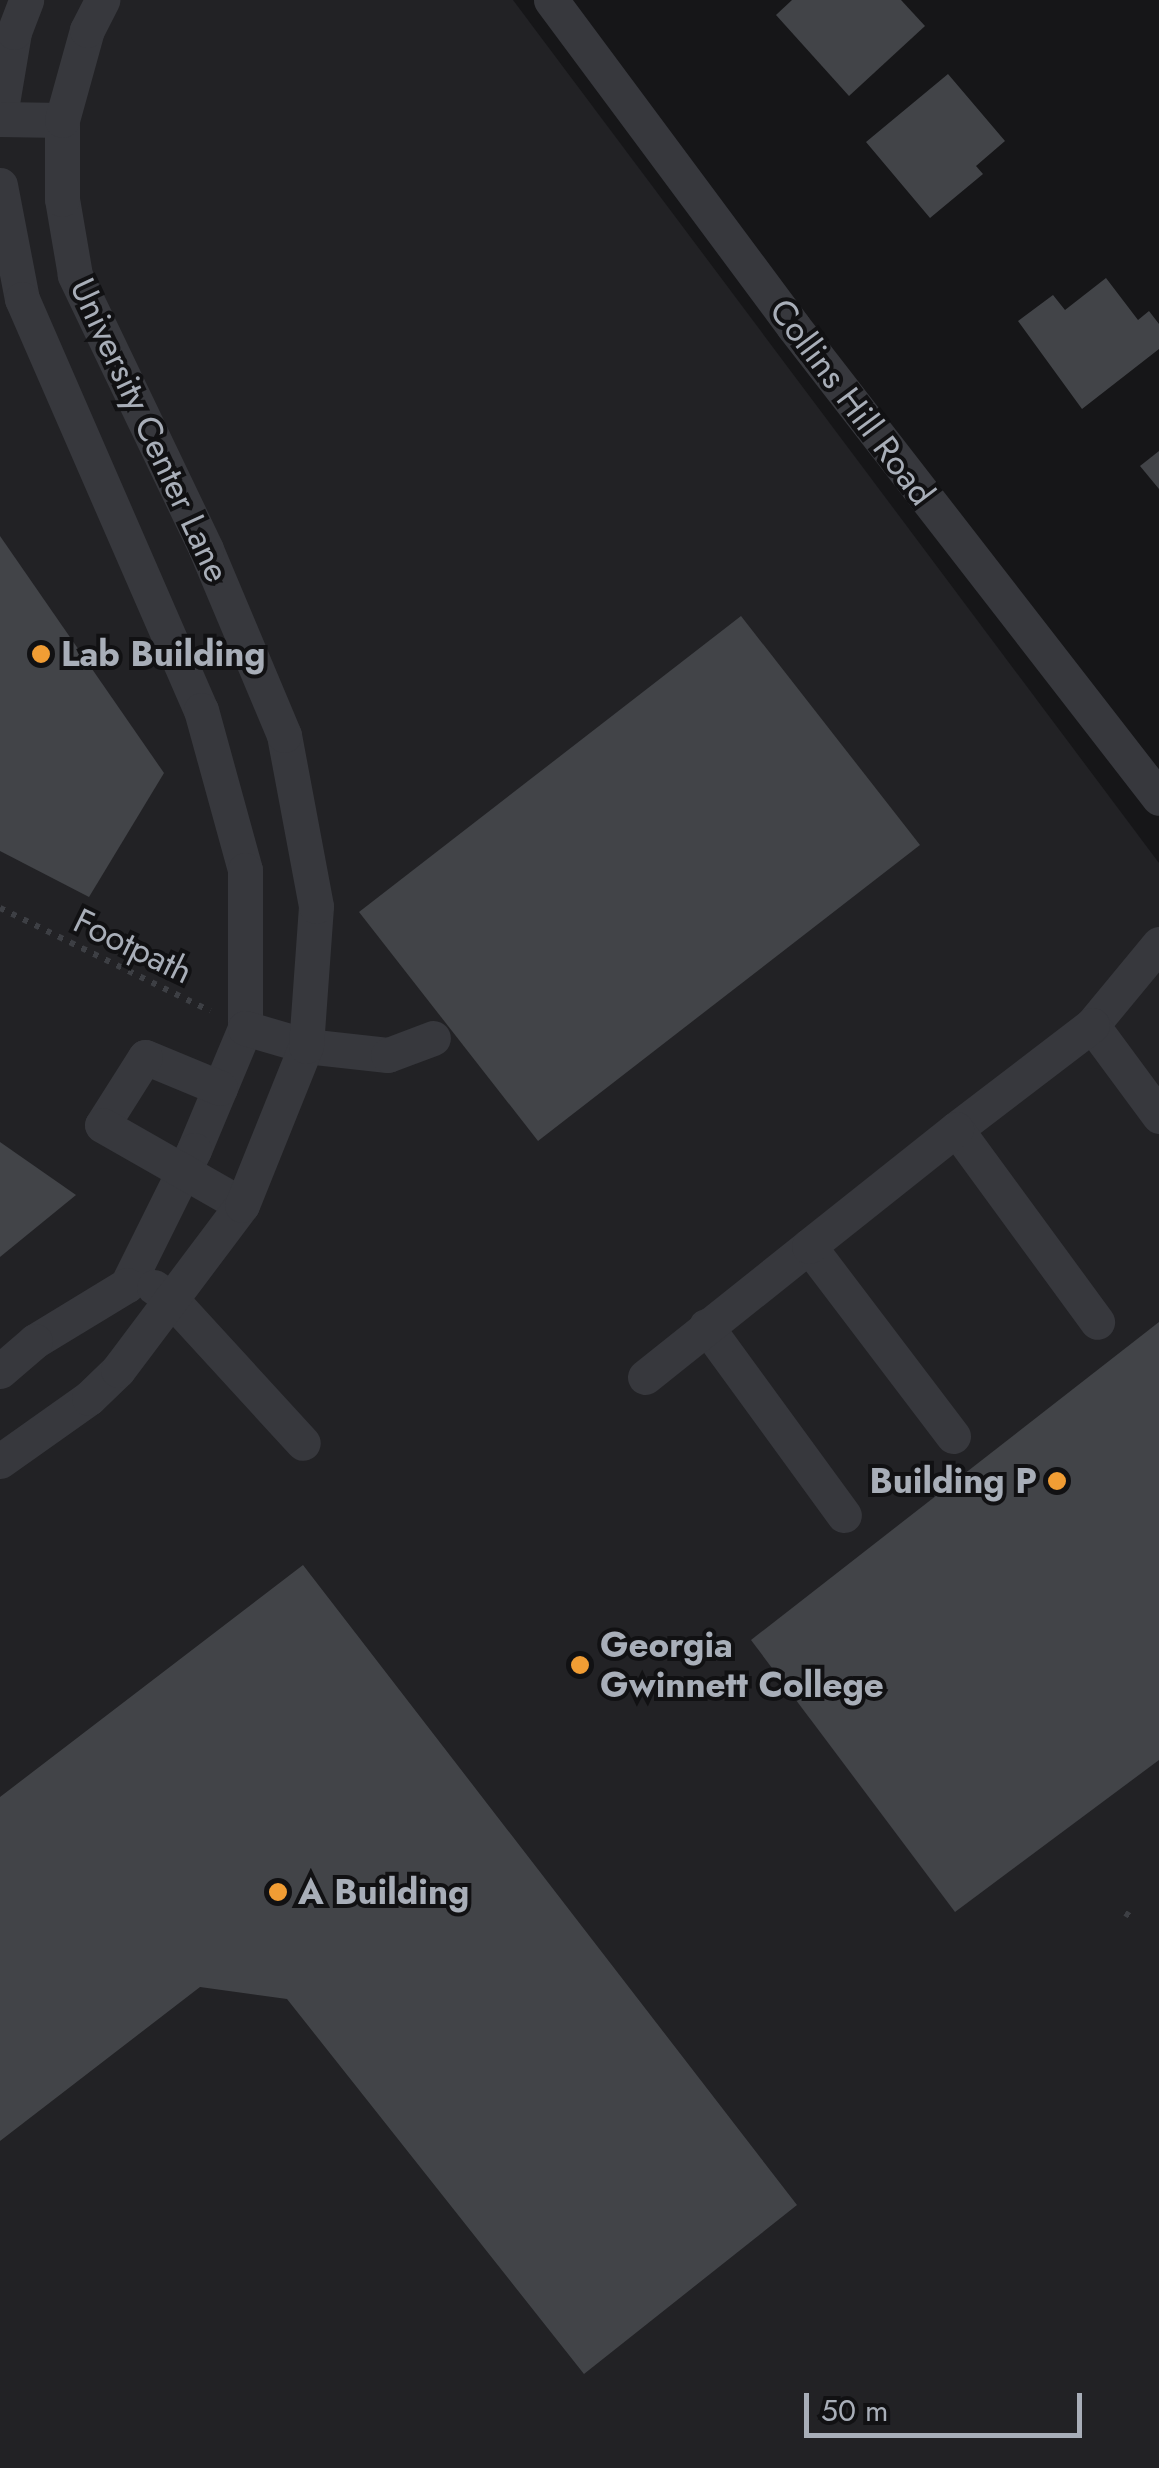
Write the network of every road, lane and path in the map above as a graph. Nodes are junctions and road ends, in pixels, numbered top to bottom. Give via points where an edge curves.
1 (102, 0) edge
2 (551, 0) edge
3 (13, 25) edge
4 (0, 117) edge
5 (62, 120) junction
6 (0, 184) edge
7 (6, 246) edge
8 (1159, 798) edge
9 (0, 908) edge
10 (1159, 944) edge
11 (1092, 1025) junction
12 (245, 1028) junction
13 (433, 1038) dead end
14 (306, 1046) junction
15 (220, 1088) junction
16 (1159, 1116) edge
17 (956, 1129) junction
18 (184, 1172) junction
19 (242, 1205) junction
20 (809, 1246) junction
21 (134, 1271) junction
22 (171, 1299) junction
23 (1096, 1322) dead end
24 (706, 1326) junction
25 (0, 1372) edge
26 (645, 1377) dead end
27 (953, 1436) dead end
28 (303, 1443) dead end
29 (0, 1461) edge
30 (844, 1515) dead end
31 (1124, 1913) dead end
32 (1134, 1918) dead end

1 - 5 street, University Center Lane
2 - 8 street, Collins Hill Road
3 - 4 street
4 - 5 street
5 - 14 street, University Center Lane via 62,199 75,275 206,548 284,736 316,906
6 - 7 street, University Center Lane
7 - 12 street, University Center Lane via 24,305 201,710 245,870
9 - 12 path, Footpath
10 - 11 street
11 - 16 street
11 - 17 street
12 - 14 street
12 - 15 street, University Center Lane
13 - 14 street via 388,1055
14 - 19 street, University Center Lane
15 - 18 street, University Center Lane
15 - 18 street via 145,1057 102,1126
17 - 20 street
17 - 23 street
18 - 19 street
18 - 21 street, University Center Lane
19 - 22 street, University Center Lane
20 - 24 street
20 - 27 street
21 - 22 street
21 - 25 street, University Center Lane via 127,1285 35,1341
22 - 28 street
22 - 29 street, University Center Lane via 90,1398
24 - 26 street
24 - 30 street
31 - 32 path

